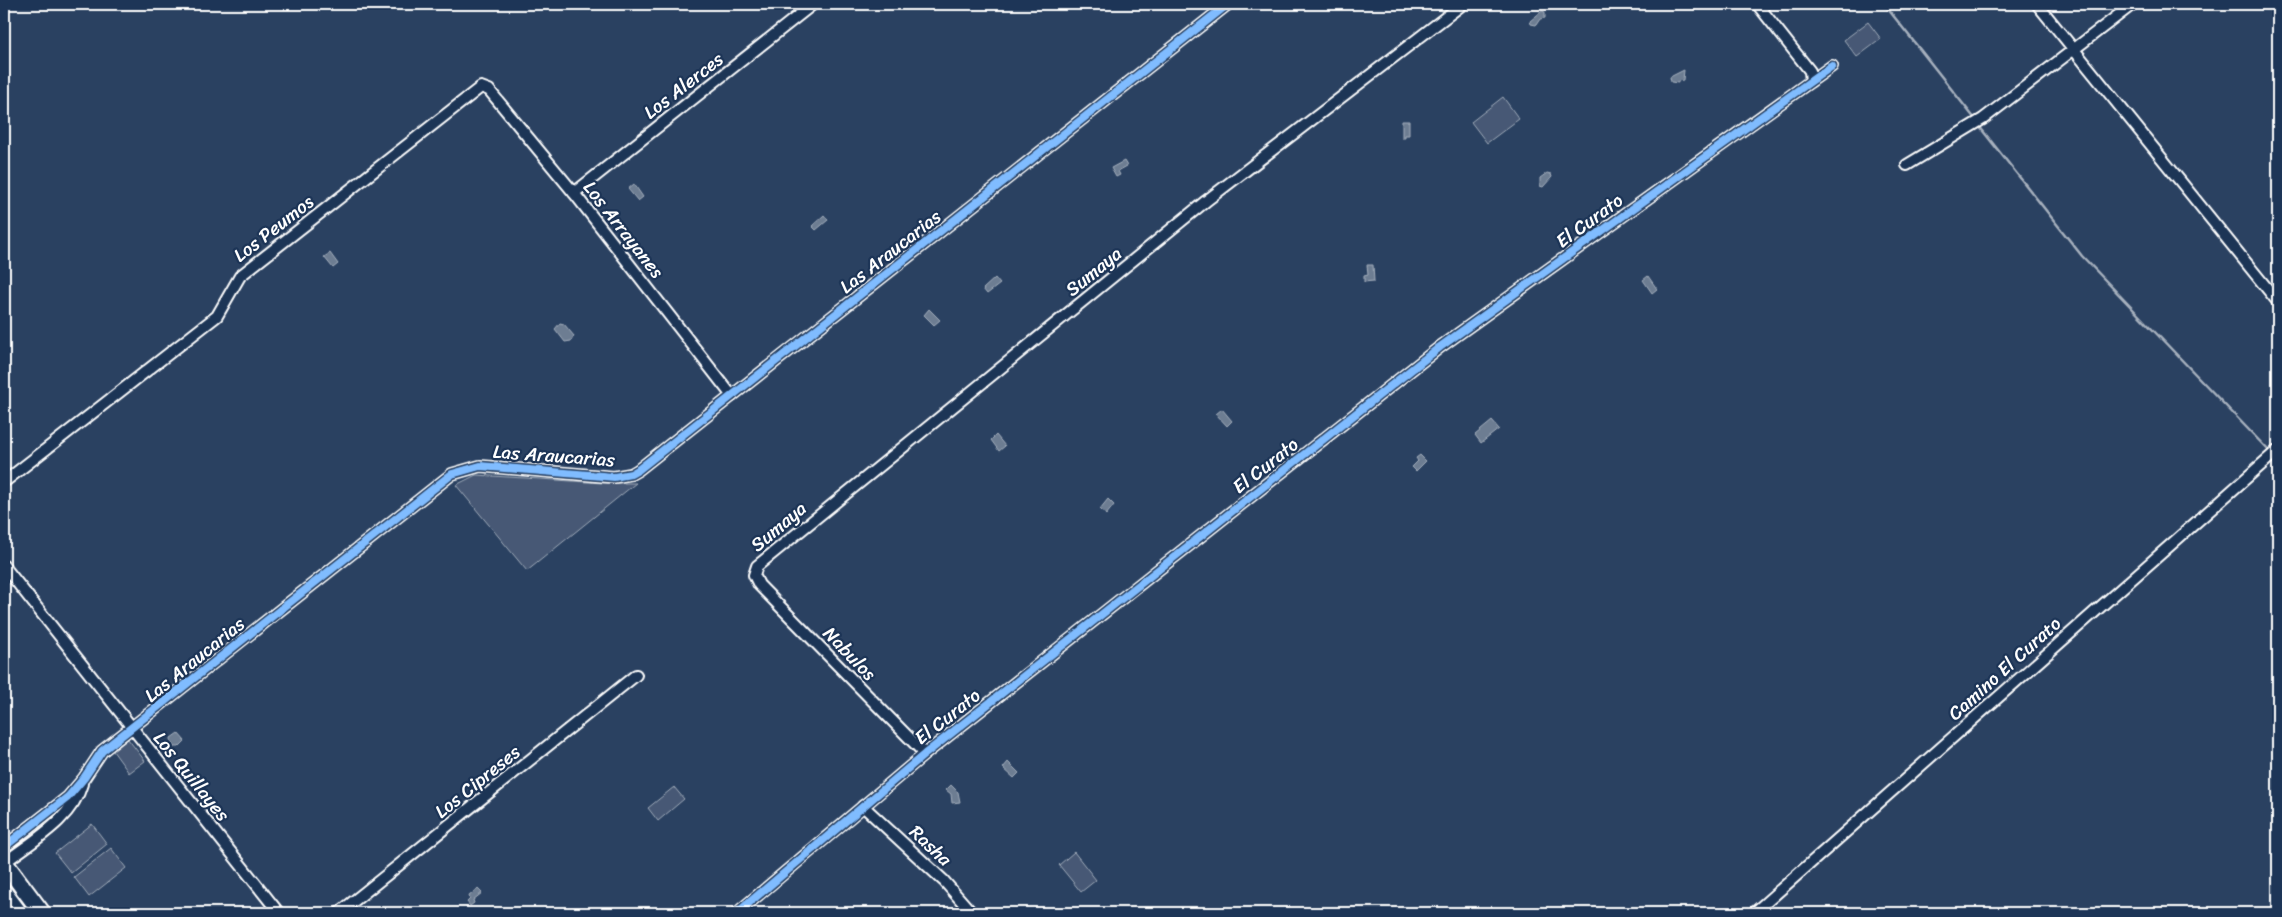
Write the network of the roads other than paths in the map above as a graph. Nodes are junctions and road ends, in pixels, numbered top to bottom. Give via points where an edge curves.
1 (813, 4) edge
2 (1228, 4) edge
3 (1463, 4) edge
4 (1757, 4) edge
5 (2037, 4) edge
6 (2133, 4) edge
7 (2074, 50) junction
8 (1832, 66) dead end
9 (1812, 81) junction
10 (483, 87) joint
11 (1907, 165) dead end
12 (574, 193) junction
13 (2278, 302) edge
14 (732, 396) junction
15 (2278, 450) edge
16 (4, 482) edge
17 (4, 566) edge
18 (754, 574) joint
19 (636, 675) dead end
20 (132, 729) junction
21 (925, 754) junction
22 (84, 778) junction
23 (864, 806) junction
24 (4, 847) edge
25 (4, 863) edge
26 (4, 893) edge
27 (19, 913) edge
28 (42, 913) edge
29 (280, 913) edge
30 (339, 913) edge
31 (737, 913) edge
32 (972, 913) edge
33 (1754, 913) edge

1 - 12 street, Los Alerces
2 - 14 street, Las Araucarias
3 - 18 street, Sumaya via 1206,201 760,562
4 - 9 street via 1810,71
5 - 7 street
6 - 7 street
7 - 11 street via 1983,120
7 - 13 street
8 - 9 street, El Curato
9 - 21 street, El Curato via 1440,347
10 - 12 street, Los Arrayanes via 489,90
10 - 16 street, Los Peumos via 240,276 217,316
12 - 14 street, Los Arrayanes
14 - 20 street, Las Araucarias via 646,466 631,474 614,476 480,466 452,474
15 - 33 street, Camino El Curato
17 - 20 street, Los Quillayes
18 - 21 street, Nabulos via 759,585
19 - 30 street, Los Cipreses
20 - 22 street, Las Araucarias via 102,751
20 - 29 street, Los Quillayes
21 - 23 street, El Curato
22 - 24 street, Las Araucarias via 68,797
22 - 25 street, Las Araucarias via 79,795 66,814
23 - 31 street, El Curato
23 - 32 street, Rasha via 944,881
25 - 28 main road
26 - 27 main road

